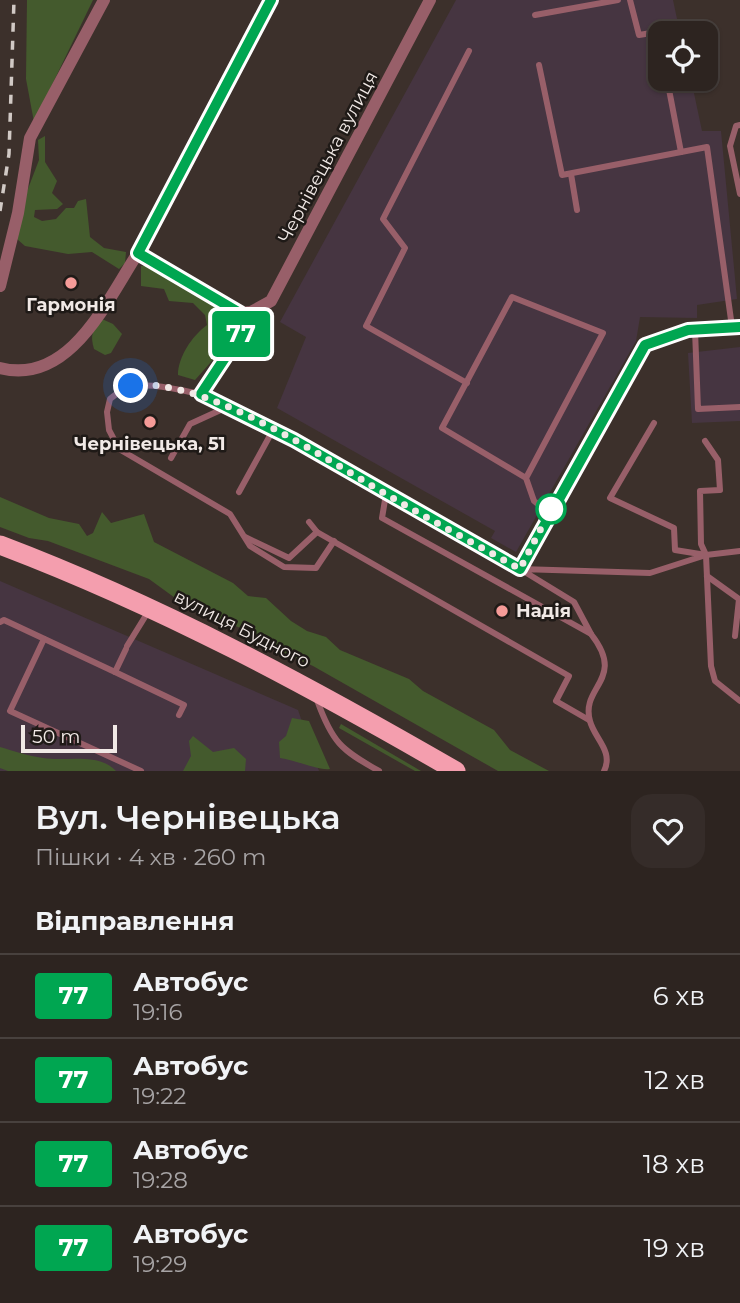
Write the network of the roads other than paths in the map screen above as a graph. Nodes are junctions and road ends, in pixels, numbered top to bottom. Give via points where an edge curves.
1 (104, 0) edge
2 (271, 0) edge
3 (430, 0) edge
4 (618, 0) edge
5 (630, 0) edge
6 (535, 15) dead end
7 (648, 34) edge
8 (469, 51) dead end
9 (539, 65) dead end
10 (669, 91) edge
11 (740, 125) edge
12 (681, 152) junction
13 (571, 174) junction
14 (740, 194) edge
15 (577, 210) dead end
16 (138, 253) junction
17 (0, 286) edge
18 (240, 313) junction
19 (736, 327) edge
20 (695, 330) junction
21 (0, 368) edge
22 (467, 383) junction
23 (201, 394) junction
24 (227, 407) junction
25 (740, 407) edge
26 (654, 424) dead end
27 (273, 430) junction
28 (705, 441) dead end
29 (171, 458) dead end
30 (526, 478) junction
31 (239, 492) dead end
32 (386, 494) junction
33 (549, 513) junction
34 (310, 522) dead end
35 (317, 532) junction
36 (245, 537) junction
37 (334, 541) junction
38 (0, 544) edge
39 (740, 551) edge
40 (706, 555) junction
41 (520, 569) junction
42 (707, 576) junction
43 (151, 607) junction
44 (0, 622) edge
45 (591, 634) junction
46 (735, 636) dead end
47 (44, 639) junction
48 (115, 671) junction
49 (313, 688) junction
50 (740, 701) edge
51 (179, 715) dead end
52 (589, 720) junction
53 (141, 771) edge
54 (379, 771) edge
55 (456, 771) edge
56 (604, 771) edge

1 - 17 street via 30,138
2 - 16 street
3 - 18 street, Чернівецька вулиця via 271,301
4 - 6 lane
5 - 7 lane via 639,35
8 - 22 lane via 383,219 405,248 366,326
9 - 13 lane via 562,175
10 - 12 lane
11 - 14 lane via 730,146
12 - 13 lane
12 - 19 lane via 707,147
13 - 15 lane
16 - 18 street
16 - 21 street via 85,334 64,356 38,367
18 - 23 street via 242,332
19 - 20 street
20 - 25 lane via 698,409
20 - 33 street via 645,345
22 - 30 lane via 442,428
22 - 30 lane via 512,297 603,334
23 - 24 street
23 - 36 lane via 131,386 110,399 109,430 119,449 230,514
24 - 27 street
24 - 29 lane via 190,424
26 - 40 lane via 610,498 674,528 675,550
27 - 31 lane
27 - 32 street
28 - 40 lane via 718,460 720,491 700,491 701,544
30 - 33 lane via 534,500
32 - 41 street
32 - 45 lane via 382,518
33 - 41 street
34 - 35 lane
35 - 36 lane via 289,558
35 - 37 lane
36 - 37 lane via 250,546 284,567 316,568
37 - 52 lane via 569,676 556,701
38 - 43 highway, вулиця Будного
39 - 40 lane
40 - 41 lane via 650,573
40 - 42 lane
41 - 45 lane via 574,602
42 - 46 lane via 739,599
42 - 50 lane via 711,666 715,681
43 - 48 lane
43 - 49 highway, вулиця Будного
44 - 47 lane
45 - 52 lane via 604,650 606,671 590,705
47 - 48 lane
47 - 53 lane via 10,711
48 - 51 lane via 184,705
49 - 54 lane via 326,724 344,752
49 - 55 highway, вулиця Будного
52 - 56 lane via 605,745

